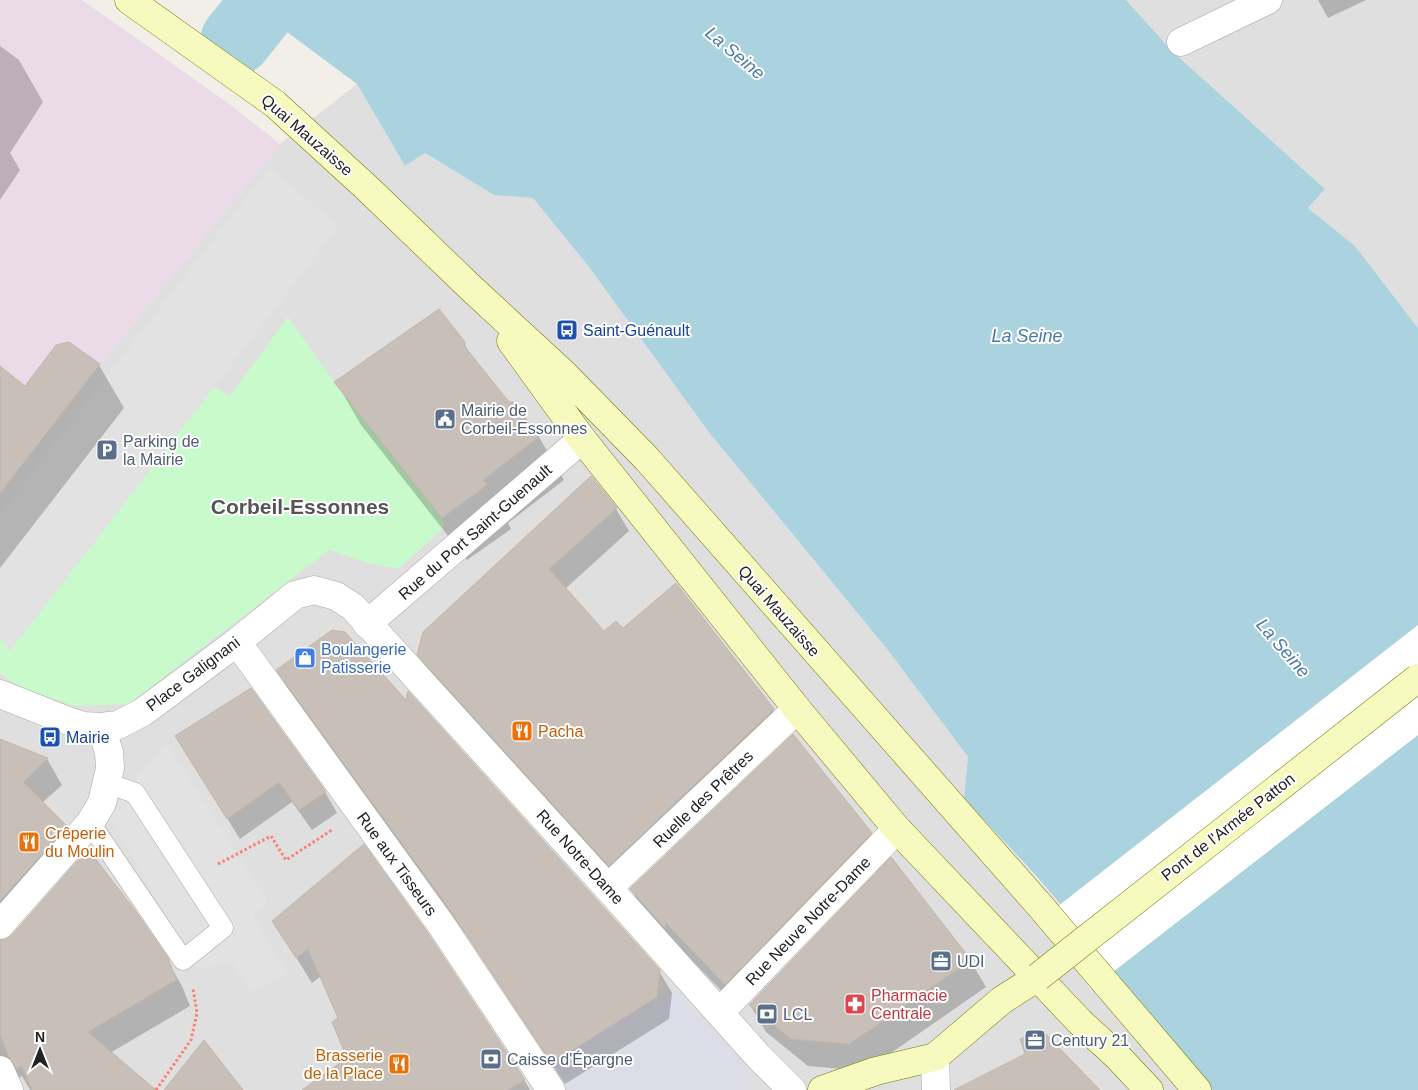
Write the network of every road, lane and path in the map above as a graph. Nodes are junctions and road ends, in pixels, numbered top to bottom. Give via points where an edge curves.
1 (129, 0) edge
2 (1268, 0) edge
3 (1181, 42) dead end
4 (471, 288) junction
5 (582, 439) junction
6 (367, 624) junction
7 (237, 642) junction
8 (1418, 678) edge
9 (0, 694) edge
10 (797, 709) junction
11 (101, 727) junction
12 (107, 783) junction
13 (359, 811) junction
14 (90, 823) junction
15 (897, 829) junction
16 (191, 879) junction
17 (608, 888) junction
18 (0, 925) edge
19 (183, 960) junction
20 (1038, 977) junction
21 (720, 1012) junction
22 (935, 1057) junction
23 (0, 1070) edge
24 (9, 1090) edge
25 (156, 1090) edge
26 (551, 1090) edge
27 (792, 1090) edge
28 (822, 1090) edge
29 (936, 1090) edge
30 (1149, 1090) edge
31 (1197, 1090) edge

1 - 4 main road, Quai Mauzaisse via 275,104
2 - 3 street
4 - 5 main road, Quai Mauzaisse
4 - 31 main road, Quai Mauzaisse via 565,375 647,459
5 - 6 street, Rue du Port Saint-Guenault
5 - 10 main road, Quai Mauzaisse
6 - 7 street, Place Galignani via 353,607 336,596 314,590 295,595
6 - 17 street, Rue Notre-Dame
7 - 11 street, Place Galignani via 143,712 118,725
7 - 13 street, Rue aux Tisseurs
8 - 20 main road, Pont de l'Armée Patton, bridge
9 - 11 street, Place Galignani via 68,721
10 - 15 main road, Quai Mauzaisse
10 - 17 street, Ruelle des Prêtres
11 - 12 street via 109,752
12 - 14 street via 102,803
12 - 16 lane via 135,793
13 - 16 path via 286,860 272,836
13 - 26 street, Rue aux Tisseurs via 440,923
14 - 18 street
14 - 19 lane
15 - 20 main road, Quai Mauzaisse
15 - 21 street, Rue Neuve Notre-Dame
16 - 19 lane via 223,928
17 - 21 street, Rue Notre-Dame
19 - 25 path via 194,989 197,1013 191,1040
20 - 22 main road, Pont de l'Armée Patton via 1002,1000
20 - 30 main road, Quai Mauzaisse
21 - 27 street, Rue Notre-Dame
22 - 28 main road via 876,1071
22 - 29 street
23 - 24 street

